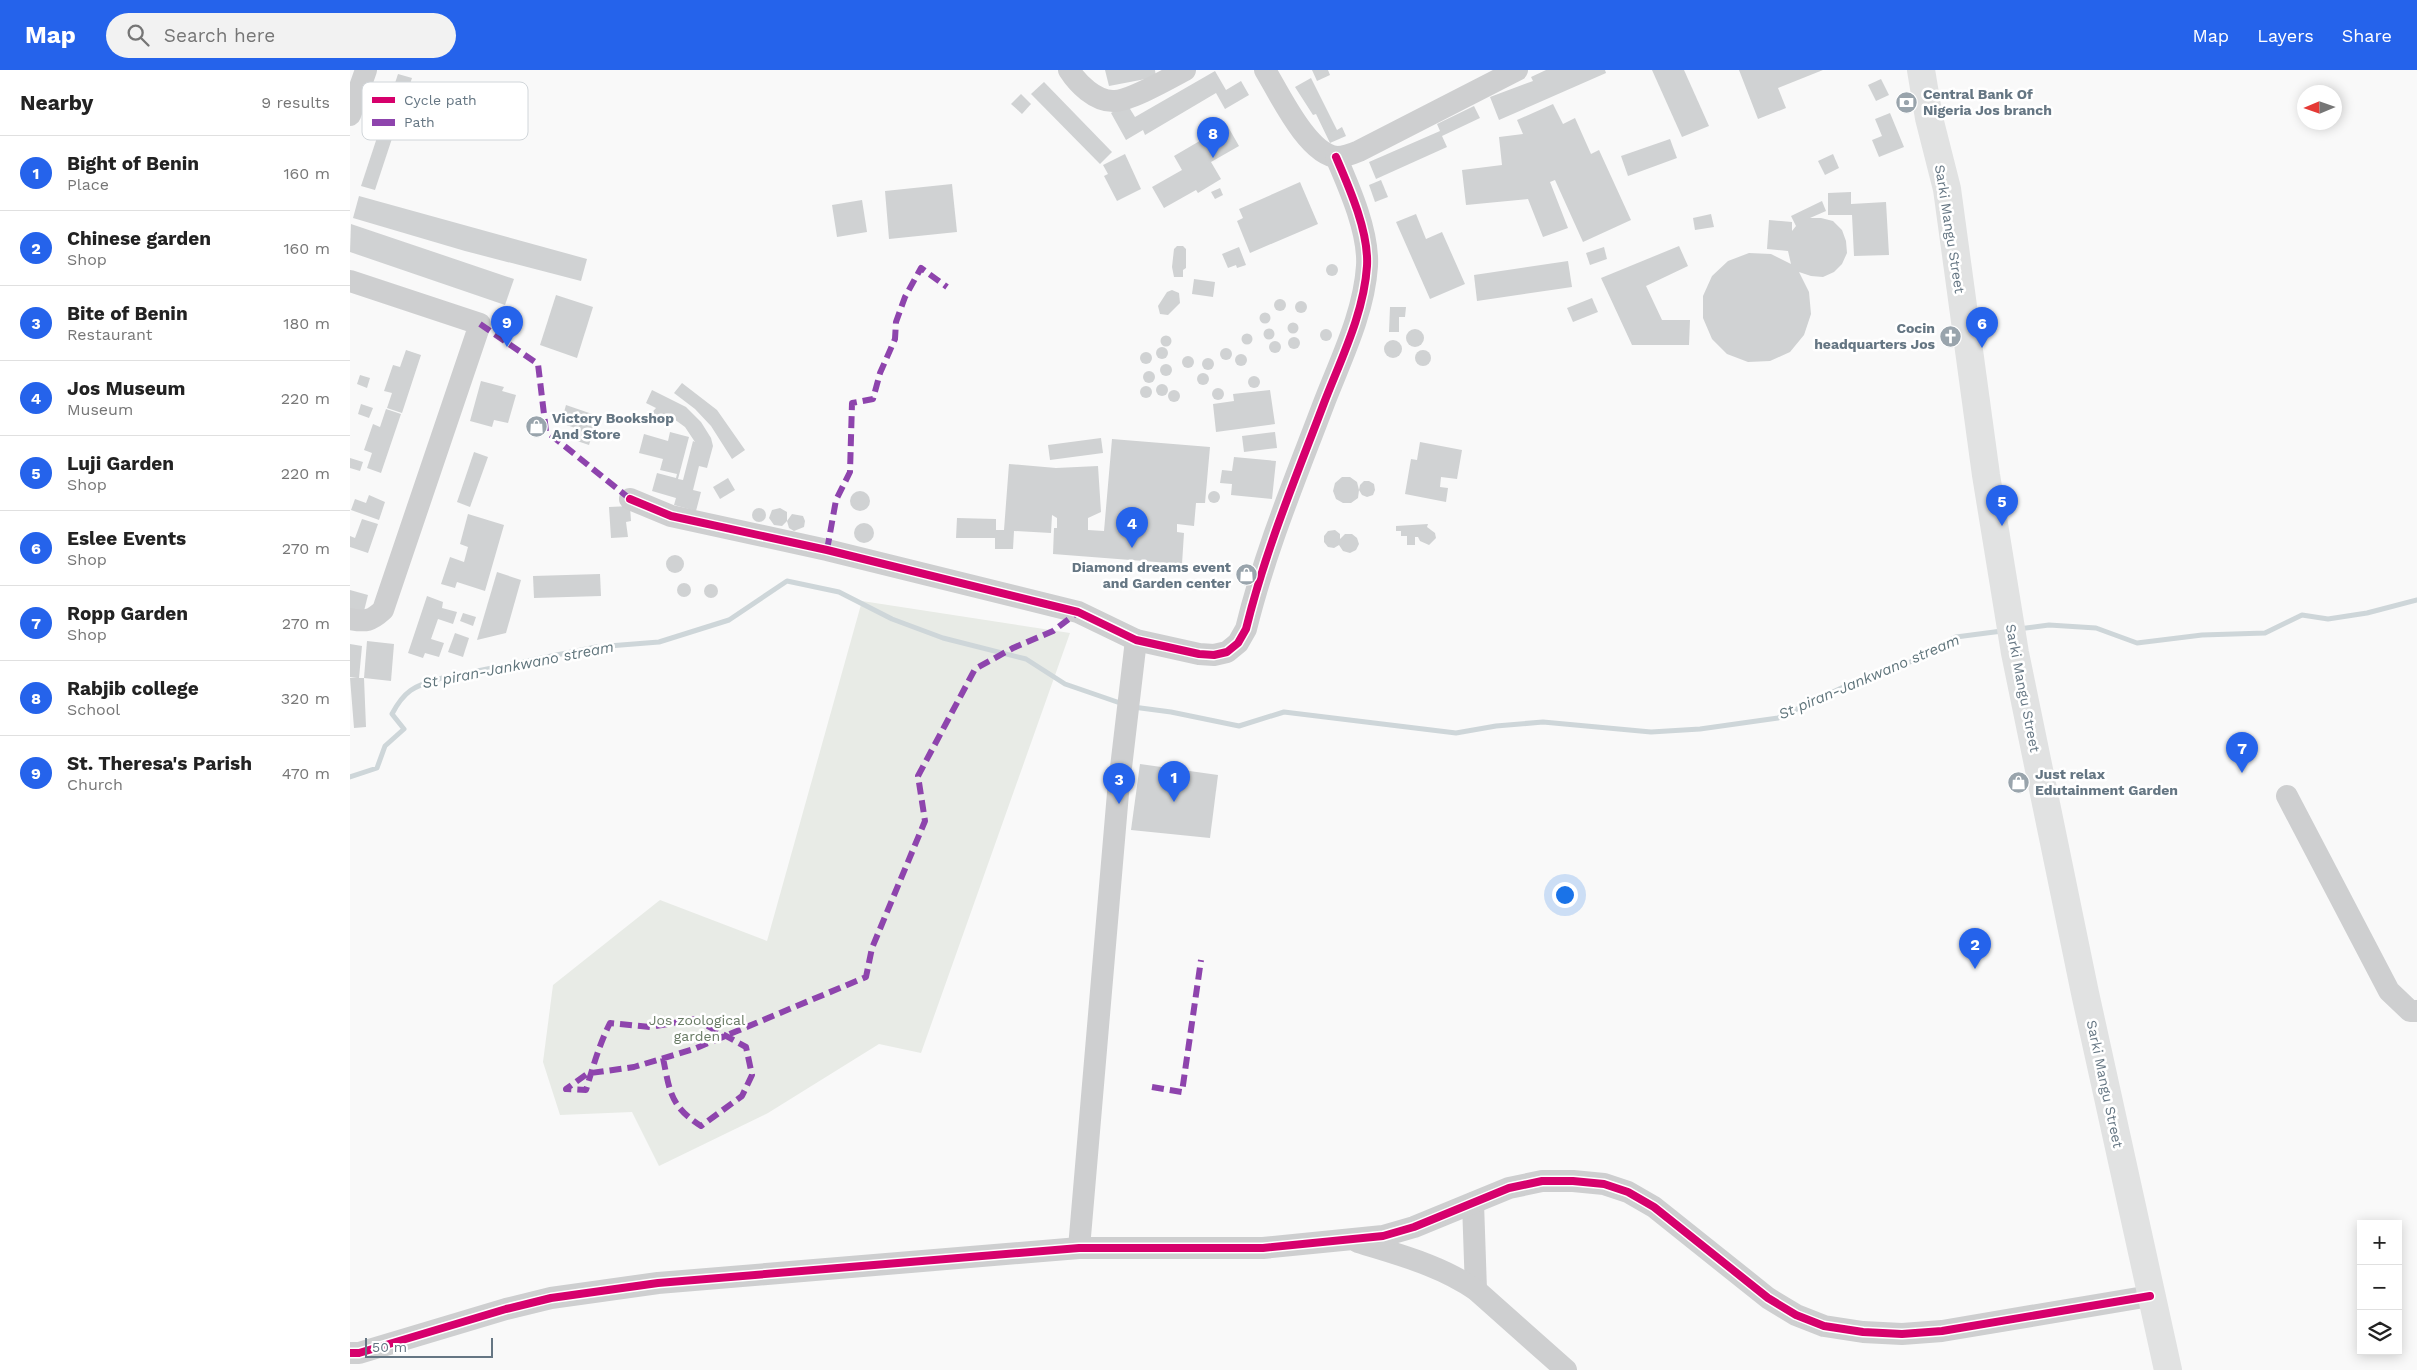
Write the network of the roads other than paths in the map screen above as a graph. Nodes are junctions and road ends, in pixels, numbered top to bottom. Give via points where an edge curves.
1 (366, 70) edge
2 (1069, 70) edge
3 (1185, 70) edge
4 (1265, 70) edge
5 (1517, 70) edge
6 (1905, 70) edge
7 (1921, 70) edge
8 (350, 115) edge
9 (1929, 118) junction
10 (1336, 157) junction
11 (350, 281) edge
12 (630, 499) dead end
13 (350, 619) edge
14 (1136, 640) junction
15 (2287, 796) dead end
16 (2417, 1011) edge
17 (1473, 1203) junction
18 (1348, 1239) junction
19 (1079, 1248) junction
20 (1476, 1290) junction
21 (2150, 1296) junction
22 (350, 1353) edge
23 (1566, 1370) edge
24 (2168, 1370) edge

1 - 8 street
2 - 3 street via 1077,82 1096,96 1113,102 1138,94
4 - 10 street via 1300,129 1323,152
5 - 10 street via 1359,151
6 - 9 main road
7 - 9 main road
9 - 21 main road, Sarki Mangu Street via 1947,189 1986,475 2015,653
10 - 14 street via 1366,240 1363,291 1352,331 1277,526 1246,629 1238,643 1227,652 1214,655
11 - 13 street via 480,324 383,610 365,622
12 - 14 street via 671,516 837,552 1078,612
14 - 19 street via 1102,960
15 - 16 street via 2389,991 2410,1011
17 - 18 street via 1383,1236
17 - 20 street
17 - 21 street via 1509,1188 1542,1181 1604,1184 1628,1192 1654,1207 1768,1298 1796,1315 1824,1326 1863,1332 1942,1331
18 - 19 street via 1263,1248
18 - 20 street via 1432,1265
19 - 22 street via 600,1290 506,1309
20 - 23 street
21 - 24 main road, Sarki Mangu Street

